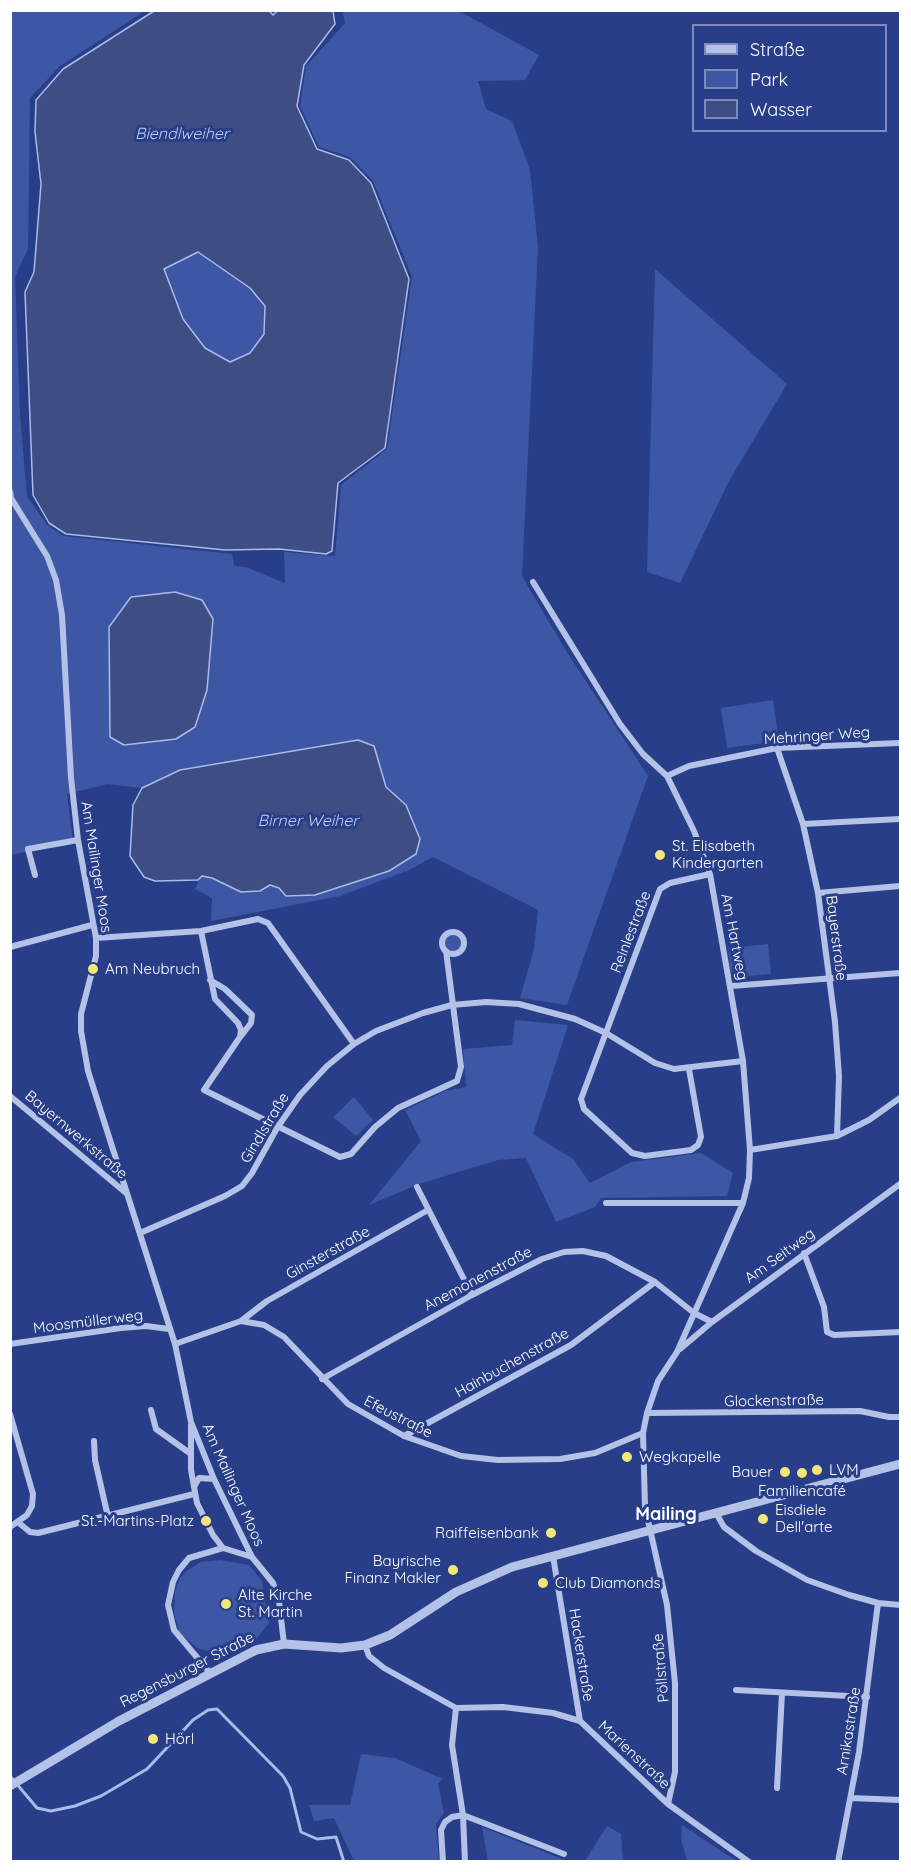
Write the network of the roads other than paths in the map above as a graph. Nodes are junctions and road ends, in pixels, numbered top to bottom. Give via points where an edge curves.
1 (10, 491) edge
2 (11, 499) edge
3 (533, 582) dead end
4 (900, 743) edge
5 (777, 748) junction
6 (667, 776) junction
7 (900, 819) edge
8 (802, 825) junction
9 (78, 840) junction
10 (710, 874) junction
11 (35, 875) dead end
12 (900, 886) edge
13 (818, 893) junction
14 (92, 925) junction
15 (201, 931) junction
16 (96, 938) junction
17 (10, 947) edge
18 (446, 951) dead end
19 (900, 973) edge
20 (829, 977) junction
21 (210, 980) junction
22 (731, 986) junction
23 (452, 1005) junction
24 (606, 1033) junction
25 (240, 1037) junction
26 (354, 1044) junction
27 (743, 1061) junction
28 (689, 1069) junction
29 (10, 1096) edge
30 (900, 1098) edge
31 (277, 1128) junction
32 (837, 1136) junction
33 (750, 1150) junction
34 (900, 1184) edge
35 (417, 1187) dead end
36 (126, 1193) junction
37 (606, 1203) dead end
38 (743, 1203) junction
39 (428, 1210) junction
40 (140, 1233) junction
41 (804, 1253) junction
42 (655, 1282) junction
43 (472, 1295) junction
44 (694, 1312) junction
45 (241, 1321) junction
46 (712, 1322) junction
47 (169, 1329) junction
48 (900, 1332) edge
49 (10, 1344) edge
50 (175, 1344) junction
51 (677, 1352) junction
52 (322, 1379) junction
53 (152, 1410) dead end
54 (646, 1413) junction
55 (10, 1414) edge
56 (900, 1417) edge
57 (191, 1422) junction
58 (643, 1433) junction
59 (404, 1436) junction
60 (94, 1441) dead end
61 (191, 1454) junction
62 (900, 1464) edge
63 (214, 1479) junction
64 (194, 1494) junction
65 (716, 1513) junction
66 (108, 1517) junction
67 (19, 1523) junction
68 (10, 1527) edge
69 (651, 1530) junction
70 (224, 1548) junction
71 (554, 1556) junction
72 (252, 1557) junction
73 (878, 1604) junction
74 (900, 1605) edge
75 (284, 1644) junction
76 (365, 1645) junction
77 (211, 1674) junction
78 (736, 1690) dead end
79 (782, 1693) junction
80 (867, 1697) junction
81 (456, 1708) junction
82 (580, 1721) junction
83 (10, 1786) edge
84 (777, 1788) dead end
85 (851, 1798) junction
86 (900, 1800) edge
87 (668, 1804) junction
88 (463, 1815) junction
89 (564, 1854) dead end
90 (443, 1862) edge
91 (465, 1862) edge
92 (749, 1862) edge
93 (837, 1862) edge

1 - 2 street, Am Mailinger Moos
2 - 9 street, Am Mailinger Moos via 47,556 56,580 62,615
3 - 6 street, Am Hartweg via 620,724 643,754
4 - 5 street, Mehringer Weg
5 - 6 street, Mehringer Weg via 689,766
5 - 8 street, Bayerstraße
6 - 10 street, Am Hartweg
7 - 8 street
8 - 13 street, Bayerstraße
9 - 11 street via 28,849
9 - 14 street, Am Mailinger Moos
10 - 22 street, Am Hartweg
10 - 24 street, Reinlestraße via 660,889
12 - 13 street
13 - 20 street, Bayerstraße
14 - 16 street, Am Mailinger Moos
14 - 17 street
15 - 16 street
15 - 21 street
15 - 26 street via 258,919 268,923
16 - 36 street, Am Mailinger Moos via 96,956 83,999 81,1031 88,1071
18 - 23 street
19 - 20 street
20 - 22 street
20 - 32 street, Bayerstraße via 839,1076
21 - 25 street via 215,999 238,1023
21 - 25 street via 252,1015
22 - 27 street, Am Hartweg
23 - 24 street, Gindlstraße via 519,1004 575,1019
23 - 26 street, Gindlstraße via 399,1020
23 - 31 street via 461,1067 453,1084 398,1107 346,1157 333,1155
24 - 28 street, Gindlstraße via 655,1063
24 - 28 street via 581,1099 584,1109 632,1153 645,1156 691,1150 698,1145 701,1137
25 - 31 street via 204,1089
26 - 31 street, Gindlstraße via 300,1095
27 - 28 street, Gindlstraße
27 - 33 street, Am Hartweg
29 - 36 street, Bayernwerkstraße
30 - 32 street
31 - 40 street, Gindlstraße via 242,1186
32 - 33 street
33 - 38 street, Am Hartweg
34 - 41 street, Am Seitweg
35 - 39 street
36 - 40 street, Am Mailinger Moos
37 - 38 street
38 - 44 street, Am Hartweg
39 - 43 street
39 - 45 street, Ginsterstraße via 267,1301
40 - 47 street, Am Mailinger Moos
41 - 46 street, Am Seitweg
41 - 48 street via 824,1306 827,1332
42 - 43 street, Anemonenstraße via 606,1256 583,1251 542,1259
42 - 44 street, Anemonenstraße
42 - 59 street, Hainbuchenstraße via 571,1346
43 - 52 street, Anemonenstraße
44 - 46 street, Anemonenstraße
44 - 51 street, Am Hartweg
45 - 50 street
45 - 52 street, Efeustraße via 264,1324 284,1336
46 - 51 street, Am Seitweg
47 - 49 street, Moosmüllerweg via 121,1328
47 - 50 street, Am Mailinger Moos
50 - 57 street, Am Mailinger Moos
51 - 54 street, Am Hartweg via 658,1381
52 - 59 street, Efeustraße via 348,1404
53 - 61 street, Am Mailinger Moos via 156,1429
54 - 56 street, Glockenstraße via 860,1411
54 - 58 street, Am Hartweg
55 - 67 street via 33,1494 32,1506
57 - 61 street, Am Mailinger Moos
57 - 63 street, Am Mailinger Moos
58 - 59 street, Efeustraße via 595,1453 532,1460 461,1456
58 - 69 street, Am Hartweg via 645,1507
60 - 66 street
61 - 64 street, Am Mailinger Moos
62 - 65 street, Regensburger Straße
63 - 64 street via 199,1478
63 - 72 street, Am Mailinger Moos
64 - 66 street
64 - 70 street, Am Mailinger Moos via 213,1535
65 - 69 street, Regensburger Straße
65 - 73 street via 724,1527 756,1551 807,1580
66 - 67 street via 38,1533
67 - 68 street
69 - 71 street, Regensburger Straße
69 - 87 street, Pöllstraße via 667,1605 675,1683 675,1772
70 - 72 street, Am Mailinger Moos
70 - 77 street via 189,1558 173,1582 168,1605 174,1630
71 - 76 street, Regensburger Straße via 491,1575 456,1592 390,1635
71 - 82 street, Hackerstraße
72 - 75 street, Am Mailinger Moos via 265,1570 279,1601
73 - 74 street
73 - 80 street, Arnikastraße
75 - 76 street, Regensburger Straße via 342,1648
75 - 77 street, Regensburger Straße via 256,1650
76 - 81 street via 369,1656 384,1668
77 - 83 street, Regensburger Straße via 119,1721
78 - 79 street
79 - 80 street
79 - 84 street
80 - 85 street, Arnikastraße
81 - 82 street, Marienstraße via 503,1707 553,1713
81 - 88 street via 452,1745
82 - 87 street, Marienstraße
85 - 86 street
85 - 93 street, Arnikastraße
87 - 92 street, Marienstraße
88 - 89 street
88 - 90 street via 445,1822 441,1830
88 - 91 street

